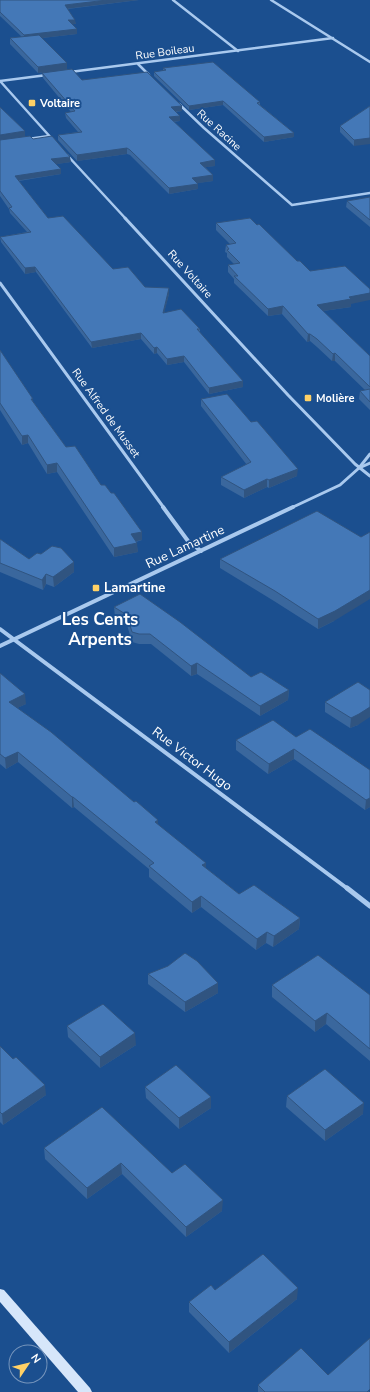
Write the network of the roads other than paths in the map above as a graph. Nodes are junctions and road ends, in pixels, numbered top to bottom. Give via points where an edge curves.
1 (174, 0) edge
2 (271, 0) edge
3 (333, 38) junction
4 (238, 51) junction
5 (370, 62) edge
6 (138, 64) junction
7 (69, 72) edge
8 (54, 74) edge
9 (155, 80) edge
10 (0, 81) edge
11 (177, 102) edge
12 (49, 136) junction
13 (21, 140) edge
14 (54, 141) edge
15 (64, 152) edge
16 (370, 194) edge
17 (0, 283) edge
18 (370, 454) edge
19 (370, 464) edge
20 (359, 468) junction
21 (370, 476) edge
22 (201, 551) junction
23 (0, 629) edge
24 (13, 639) junction
25 (0, 646) edge
26 (370, 906) edge
27 (0, 1294) edge
28 (86, 1392) edge

1 - 4 street
2 - 3 street
3 - 4 street, Rue Boileau
3 - 5 street
4 - 6 street, Rue Boileau
6 - 7 street, Rue Boileau
6 - 9 street
8 - 10 street
10 - 12 street
11 - 16 street, Rue Racine via 292,205
12 - 13 street
12 - 14 street
15 - 20 street, Rue Voltaire via 288,395
17 - 22 street, Rue Alfred de Musset via 188,541
18 - 20 street, Rue Lamartine
19 - 20 street
20 - 21 street, Rue Voltaire
20 - 22 street, Rue Lamartine via 340,484
22 - 24 street, Rue Lamartine
23 - 24 street, Rue Victor Hugo
24 - 25 street, Rue Lamartine
24 - 26 street, Rue Victor Hugo
27 - 28 main road

